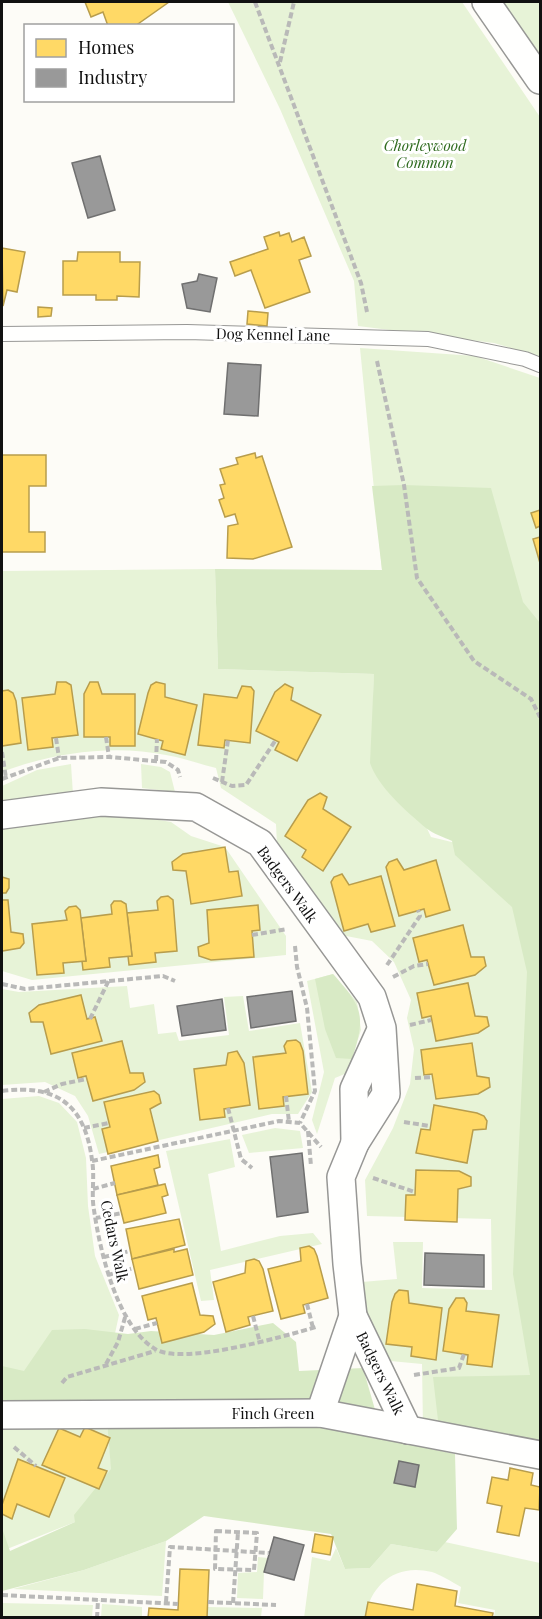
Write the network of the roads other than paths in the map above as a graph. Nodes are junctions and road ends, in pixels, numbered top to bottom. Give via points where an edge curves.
1 (486, 2) edge
2 (540, 80) edge
3 (2, 334) edge
4 (540, 365) edge
5 (2, 815) edge
6 (353, 1316) junction
7 (320, 1413) junction
8 (2, 1415) edge
9 (408, 1430) junction
10 (540, 1455) edge

1 - 2 street
3 - 4 lane, Dog Kennel Lane via 187,332 428,339
5 - 6 street, Badgers Walk via 101,802 196,807 260,843 372,997 391,1028 354,1089 355,1143 341,1177
6 - 7 street, Badgers Walk
6 - 9 street, Badgers Walk
7 - 8 street, Finch Green
7 - 9 street, Finch Green
9 - 10 street, Finch Green

